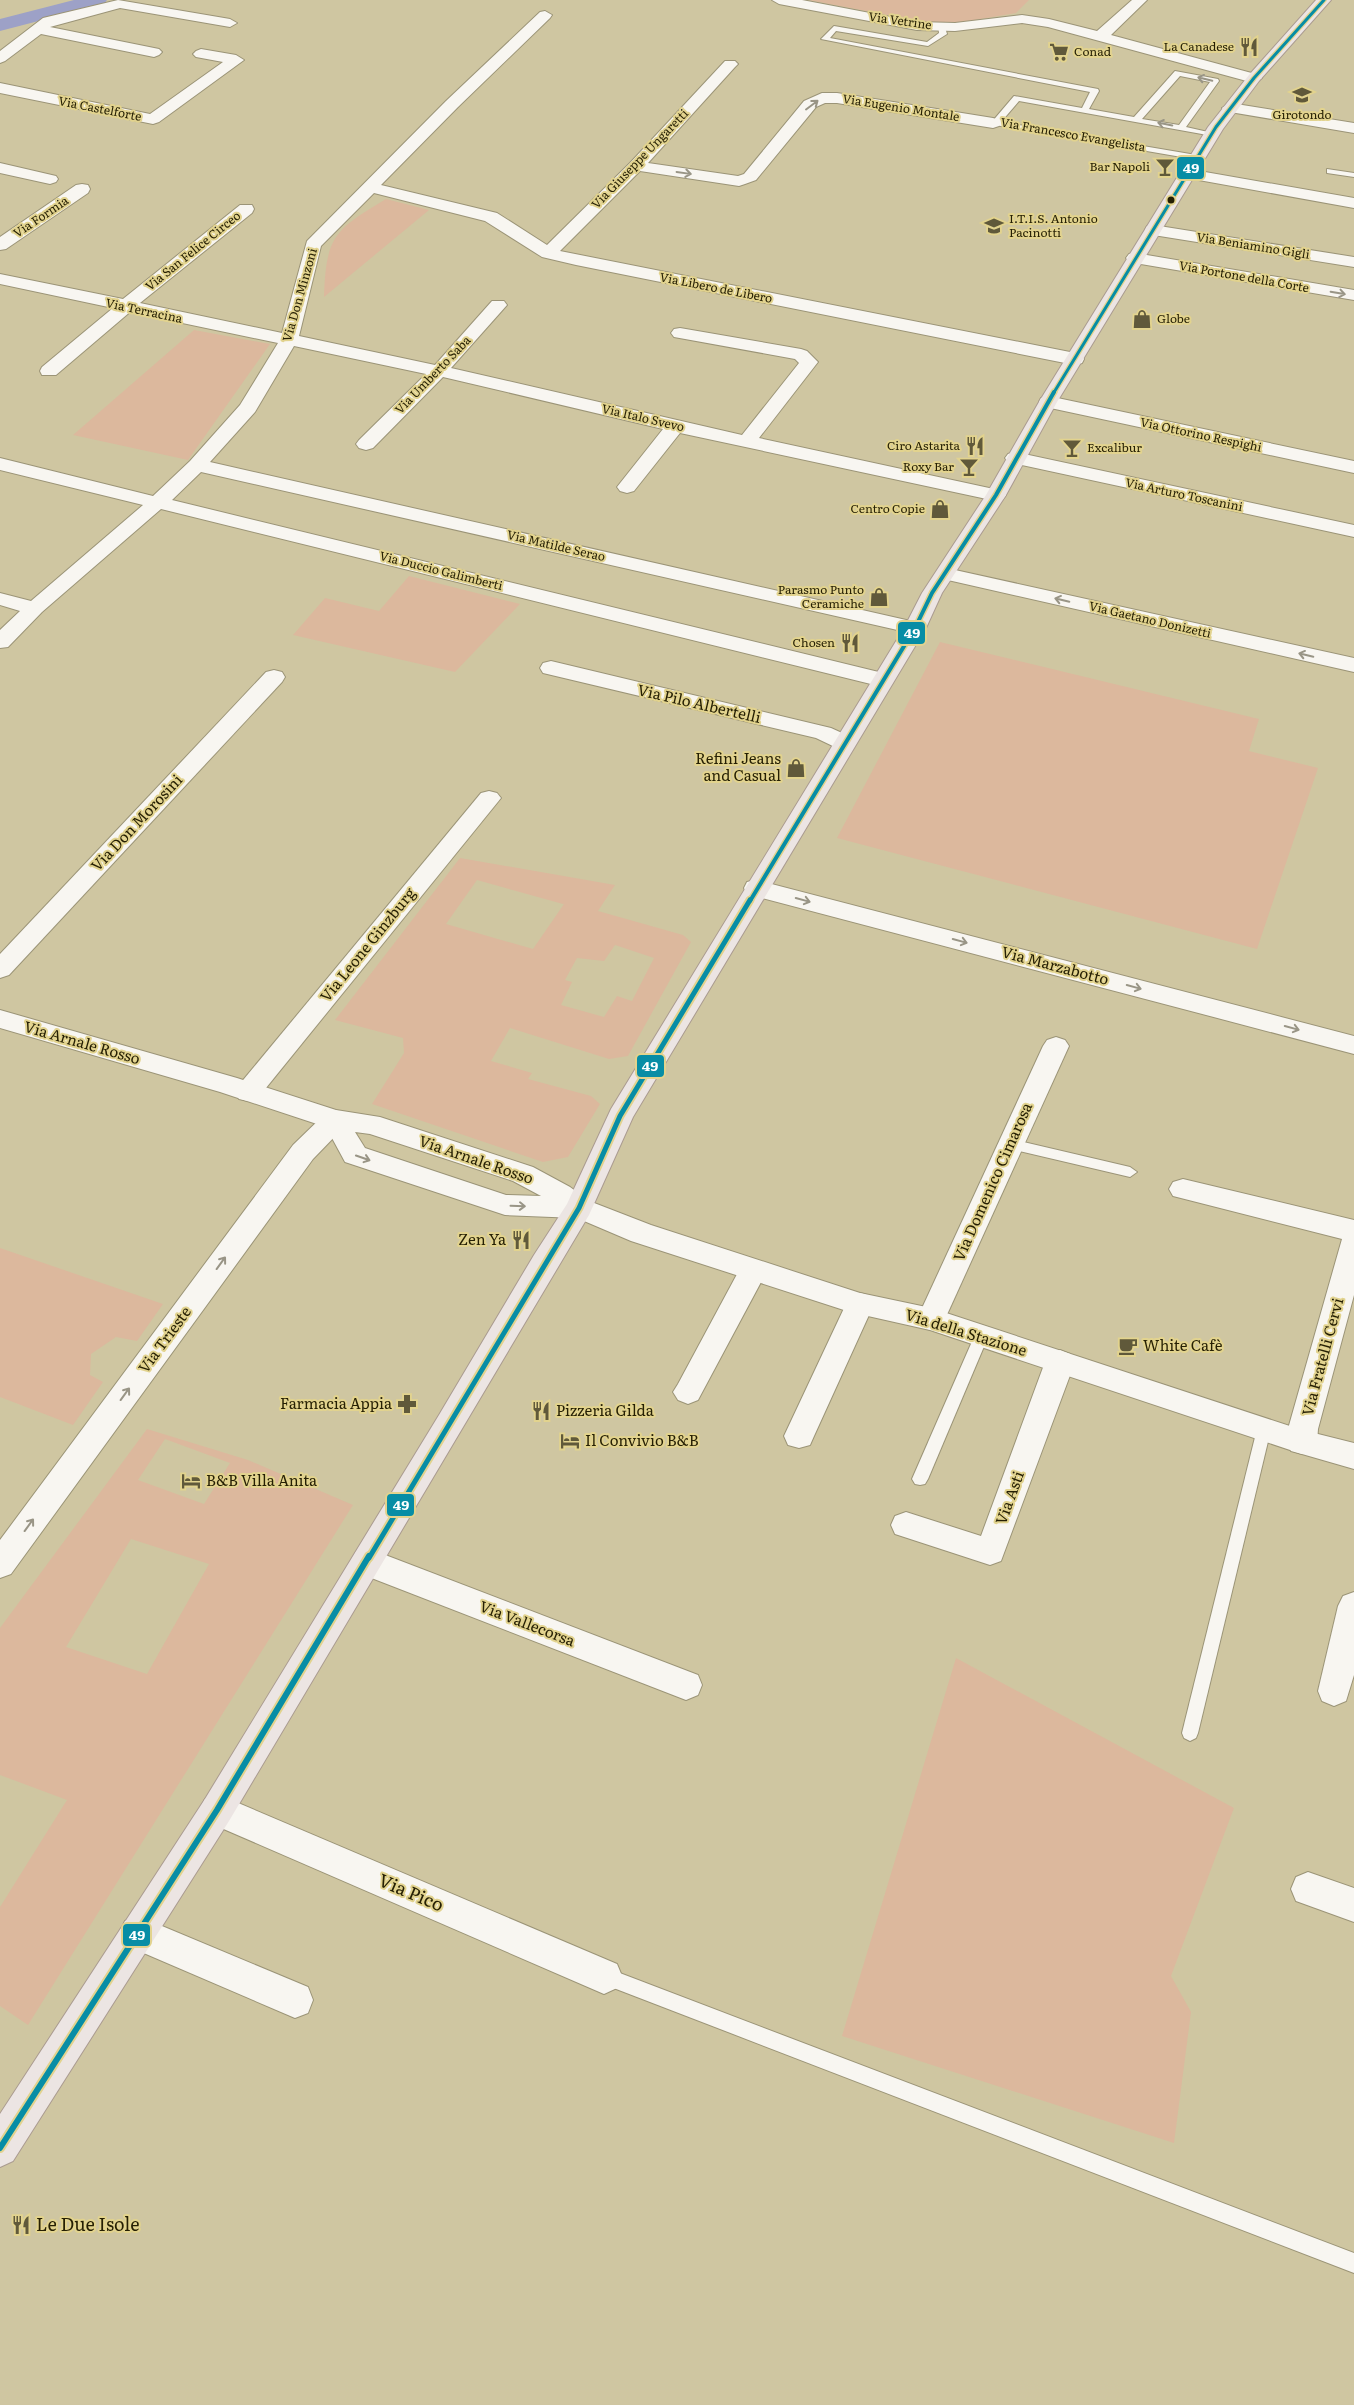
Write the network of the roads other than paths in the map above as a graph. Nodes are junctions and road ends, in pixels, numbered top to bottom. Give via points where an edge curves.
1 (779, 0) edge
2 (1140, 0) edge
3 (1324, 0) edge
4 (109, 3) edge
5 (1033, 5) dead end
6 (545, 15) dead end
7 (1022, 19) junction
8 (230, 24) dead end
9 (44, 25) junction
10 (941, 26) junction
11 (10, 31) dead end
12 (1101, 36) junction
13 (928, 44) junction
14 (154, 52) dead end
15 (201, 54) dead end
16 (911, 55) junction
17 (0, 58) edge
18 (730, 64) dead end
19 (1254, 78) junction
20 (0, 88) edge
21 (1230, 108) junction
22 (1085, 110) junction
23 (1137, 119) junction
24 (994, 123) junction
25 (1182, 127) junction
26 (1354, 128) edge
27 (1212, 134) junction
28 (636, 166) junction
29 (1194, 166) junction
30 (0, 168) edge
31 (1330, 171) dead end
32 (1354, 175) edge
33 (50, 179) dead end
34 (369, 187) junction
35 (82, 189) dead end
36 (1354, 203) edge
37 (246, 210) dead end
38 (1153, 230) junction
39 (0, 245) edge
40 (548, 253) junction
41 (1135, 258) junction
42 (1354, 262) edge
43 (0, 279) edge
44 (1354, 295) edge
45 (498, 305) dead end
46 (125, 307) junction
47 (680, 333) dead end
48 (290, 340) junction
49 (1075, 359) junction
50 (49, 371) dead end
51 (438, 371) junction
52 (1048, 402) junction
53 (675, 426) junction
54 (748, 440) junction
55 (366, 444) dead end
56 (1015, 458) junction
57 (0, 464) edge
58 (197, 465) junction
59 (1354, 467) edge
60 (627, 487) dead end
61 (996, 496) junction
62 (158, 502) junction
63 (1354, 531) edge
64 (946, 574) junction
65 (0, 599) edge
66 (35, 608) junction
67 (915, 628) junction
68 (0, 642) edge
69 (1354, 665) edge
70 (551, 668) dead end
71 (274, 677) dead end
72 (882, 680) junction
73 (845, 742) junction
74 (489, 798) dead end
75 (756, 888) junction
76 (0, 969) edge
77 (0, 1018) edge
78 (1354, 1045) edge
79 (1056, 1046) dead end
80 (248, 1092) junction
81 (335, 1120) junction
82 (1011, 1144) junction
83 (1130, 1172) dead end
84 (1183, 1189) dead end
85 (580, 1208) junction
86 (1354, 1231) edge
87 (1354, 1243) edge
88 (753, 1271) junction
89 (860, 1304) junction
90 (931, 1319) junction
91 (980, 1337) junction
92 (1060, 1362) junction
93 (688, 1392) dead end
94 (1264, 1429) junction
95 (799, 1436) dead end
96 (1302, 1442) junction
97 (1354, 1456) edge
98 (920, 1479) dead end
99 (906, 1525) dead end
100 (367, 1562) junction
101 (0, 1564) edge
102 (1354, 1606) edge
103 (686, 1686) dead end
104 (1334, 1691) dead end
105 (1190, 1733) dead end
106 (217, 1810) junction
107 (1308, 1888) dead end
108 (1354, 1905) edge
109 (138, 1933) junction
110 (604, 1976) joint
111 (295, 2000) dead end
112 (0, 2148) edge
113 (1354, 2263) edge

1 - 10 street, Via Vetrine via 917,26
2 - 12 street
3 - 19 main road
4 - 8 street
4 - 9 street
5 - 7 street
6 - 34 street, Via Don Minzoni
7 - 10 street, Via Vetrine
7 - 12 street, Via Vetrine
9 - 11 street
9 - 14 street
9 - 17 street
10 - 13 lane via 944,34
12 - 19 street, Via Vetrine
13 - 16 lane
13 - 16 lane via 834,28 825,39
15 - 20 street, Via Castelforte via 236,60 153,119
16 - 22 lane via 1096,91
18 - 28 street, Via Giuseppe Ungaretti
19 - 21 main road
21 - 26 street
21 - 27 main road
22 - 23 lane, Via Francesco Evangelista
22 - 24 lane, Via Francesco Evangelista via 1017,98
25 -> 23 lane, Via Francesco Evangelista
25 -> 23 lane via 1215,81 1178,73
28 -> 24 street, Via Eugenio Montale via 739,181 750,177 810,104 822,98
24 - 29 lane, Via Francesco Evangelista
25 - 27 lane, Via Francesco Evangelista
27 - 29 main road
28 - 40 street, Via Giuseppe Ungaretti
29 - 36 street
29 - 38 main road
30 - 33 street
31 - 32 lane
34 - 40 street, Via Libero de Libero via 491,217
34 - 48 street, Via Don Minzoni via 313,245
35 - 39 street, Via Formia
37 - 46 street, Via San Felice Circeo
38 - 41 main road
38 - 42 street, Via Beniamino Gigli
40 - 49 street, Via Libero de Libero
41 -> 44 street, Via Portone della Corte
41 - 49 main road
43 - 46 street, Via Terracina
45 - 51 street, Via Umberto Saba
46 - 48 street, Via Terracina
46 - 50 street, Via San Felice Circeo
47 - 54 street via 801,355 809,362
48 - 51 street, Via Italo Svevo
48 - 58 street, Via Don Minzoni via 248,408
49 - 52 main road
51 - 53 street, Via Italo Svevo
51 - 55 street, Via Umberto Saba
52 - 56 main road
52 - 59 street, Via Ottorino Respighi
53 - 54 street, Via Italo Svevo
53 - 60 street
54 - 61 street, Via Italo Svevo
56 - 61 main road
56 - 63 street, Via Arturo Toscanini
57 - 62 street, Via Duccio Galimberti
58 - 62 street, Via Don Minzoni
58 - 67 street, Via Matilde Serao
61 - 64 main road
62 - 66 street, Via Don Minzoni
62 - 72 street, Via Duccio Galimberti
64 - 67 main road via 932,593
69 -> 64 street, Via Gaetano Donizetti
65 - 66 street
66 - 68 street, Via Don Minzoni
67 - 72 main road
70 - 73 street, Via Pilo Albertelli via 823,733
71 - 76 street, Via Don Morosini
72 - 73 main road
73 - 75 main road
74 - 80 street, Via Leone Ginzburg
75 -> 78 street, Via Marzabotto
75 - 85 main road via 620,1116
77 - 80 street, Via Arnale Rosso
79 - 82 street, Via Domenico Cimarosa
80 - 81 street, Via Arnale Rosso
81 - 85 street, Via Arnale Rosso via 371,1124 523,1174
81 -> 85 street, Via Arnale Rosso via 355,1156 505,1205
101 -> 81 street, Via Trieste via 303,1152
82 - 83 lane
82 - 90 street, Via Domenico Cimarosa
84 - 86 street
85 - 88 street, Via della Stazione
85 - 100 main road
87 - 96 street, Via Fratelli Cervi
88 - 89 street, Via della Stazione
88 - 93 street
89 - 90 street, Via della Stazione
89 - 95 street
90 - 91 street, Via della Stazione
91 - 92 street, Via della Stazione
91 - 98 lane
92 - 94 street, Via della Stazione
92 - 99 street, Via Asti via 990,1552
94 - 96 street, Via della Stazione
94 - 105 lane
96 - 97 street, Via della Stazione
100 - 103 street, Via Vallecorsa
100 - 106 main road
102 - 104 street
106 - 109 main road
106 - 110 street, Via Pico
107 - 108 street
109 - 111 street
109 - 112 main road
110 - 113 lane

